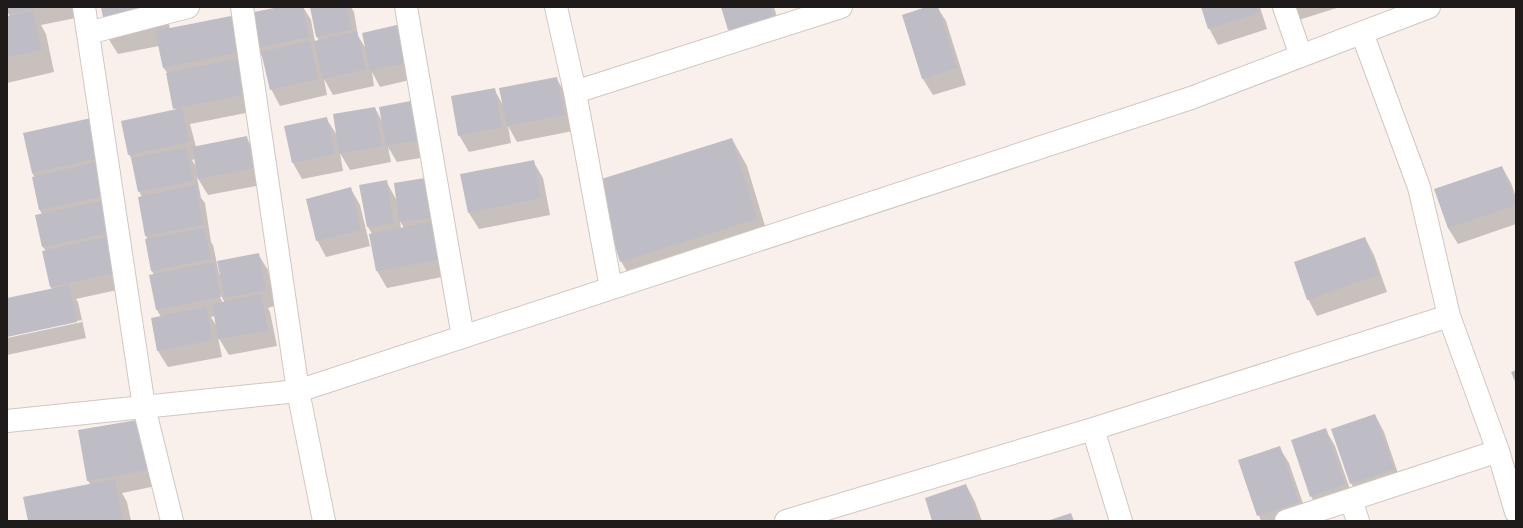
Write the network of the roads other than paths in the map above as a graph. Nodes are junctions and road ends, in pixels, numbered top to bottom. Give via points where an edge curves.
1 (84, 7) edge
2 (188, 7) edge
3 (242, 7) edge
4 (406, 7) edge
5 (556, 7) edge
6 (841, 7) edge
7 (1284, 7) edge
8 (1423, 8) edge
9 (1362, 32) junction
10 (88, 34) junction
11 (1301, 56) junction
12 (575, 92) junction
13 (611, 288) junction
14 (1449, 316) junction
15 (463, 336) junction
16 (298, 391) junction
17 (144, 407) junction
18 (7, 421) edge
19 (1093, 429) junction
20 (1498, 451) junction
21 (1351, 500) junction
22 (1516, 512) edge
23 (172, 521) edge
24 (324, 521) edge
25 (786, 521) edge
26 (1121, 521) edge
27 (1286, 521) edge
28 (1358, 521) edge

1 - 10 street
2 - 10 street
3 - 16 street
4 - 15 street
5 - 12 street
6 - 12 street
7 - 11 street
8 - 9 street
9 - 11 street
9 - 14 street via 1419,187
10 - 17 street
11 - 13 street via 1191,98
12 - 13 street
13 - 15 street
14 - 19 street
14 - 20 street
15 - 16 street
16 - 17 street
16 - 24 street
17 - 18 street
17 - 23 street
19 - 25 street
19 - 26 street
20 - 21 street
20 - 22 street
21 - 27 street
21 - 28 street

